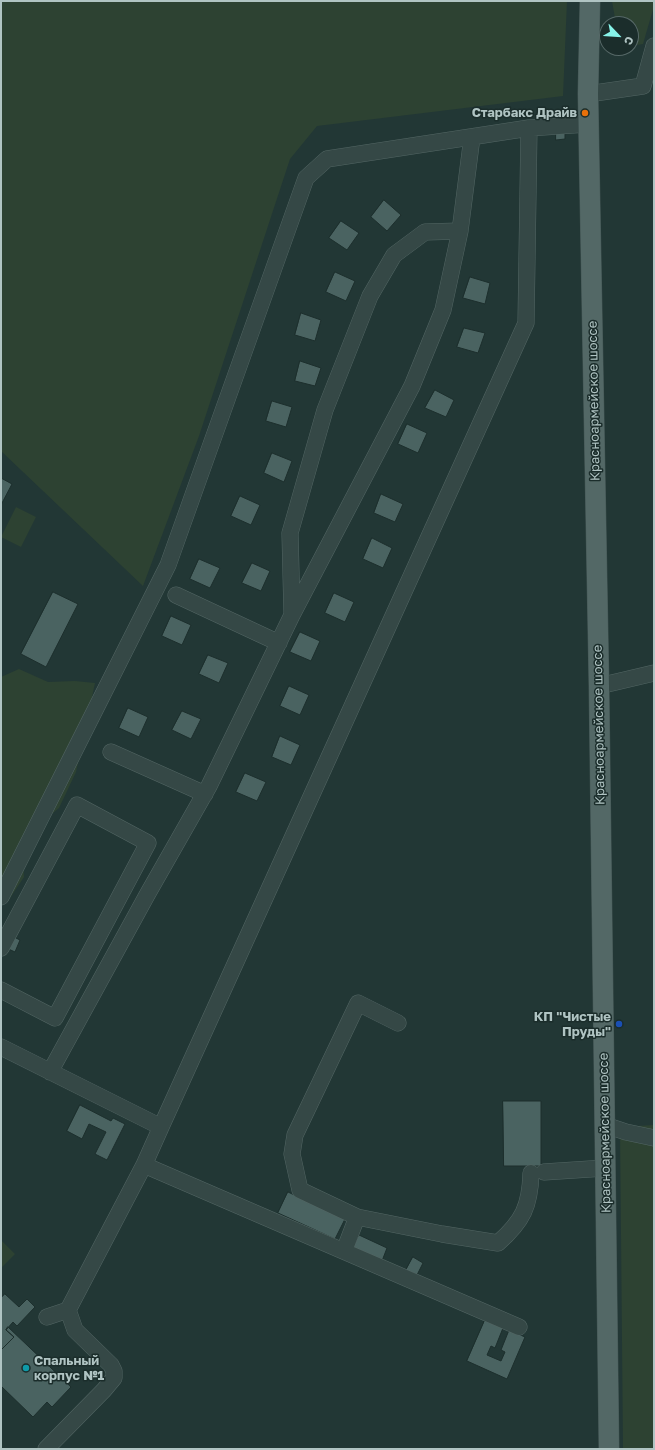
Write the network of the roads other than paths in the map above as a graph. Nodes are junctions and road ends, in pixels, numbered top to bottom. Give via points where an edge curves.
1 (590, 1) edge
2 (654, 46) edge
3 (588, 94) junction
4 (588, 124) junction
5 (529, 128) junction
6 (472, 137) junction
7 (460, 231) junction
8 (176, 595) dead end
9 (292, 615) junction
10 (279, 643) junction
11 (654, 673) edge
12 (599, 686) junction
13 (111, 752) dead end
14 (205, 794) junction
15 (131, 875) junction
16 (152, 884) junction
17 (1, 897) edge
18 (7, 922) edge
19 (1, 948) edge
20 (1, 990) edge
21 (62, 1004) junction
22 (83, 1012) junction
23 (398, 1023) dead end
24 (1, 1047) edge
25 (50, 1072) junction
26 (605, 1125) junction
27 (161, 1126) junction
28 (654, 1138) edge
29 (144, 1164) junction
30 (605, 1168) junction
31 (357, 1217) junction
32 (344, 1251) junction
33 (68, 1310) junction
34 (47, 1316) dead end
35 (518, 1327) dead end
36 (46, 1449) edge
37 (609, 1449) edge

1 - 3 main road, Красноармейское шоссе
2 - 3 street via 642,86
3 - 4 main road, Красноармейское шоссе
4 - 5 street
4 - 12 main road, Красноармейское шоссе
5 - 6 street
5 - 27 street via 526,323
6 - 7 street
6 - 17 street via 327,159 306,178 168,565
7 - 9 street via 443,310 412,386
7 - 9 street via 425,232 394,255 370,296 325,410 290,533
8 - 10 street
9 - 10 street
10 - 14 street
11 - 12 street
12 - 26 main road, Красноармейское шоссе
13 - 14 street
14 - 16 street
15 - 16 street
15 - 18 street via 148,843 77,805
15 - 21 street
16 - 22 street
18 - 19 street
20 - 21 street via 55,1018
21 - 22 street
22 - 25 street
23 - 31 street via 358,1003 295,1135 292,1154 300,1190
24 - 25 street
25 - 27 street
26 - 28 street
26 - 30 main road, Красноармейское шоссе
27 - 29 street
29 - 32 street
29 - 33 street
30 - 31 street via 537,1172 524,1212 510,1232 498,1243
30 - 37 main road, Красноармейское шоссе
31 - 32 street
32 - 35 street
33 - 34 street
33 - 36 street via 75,1330 111,1366 114,1378

